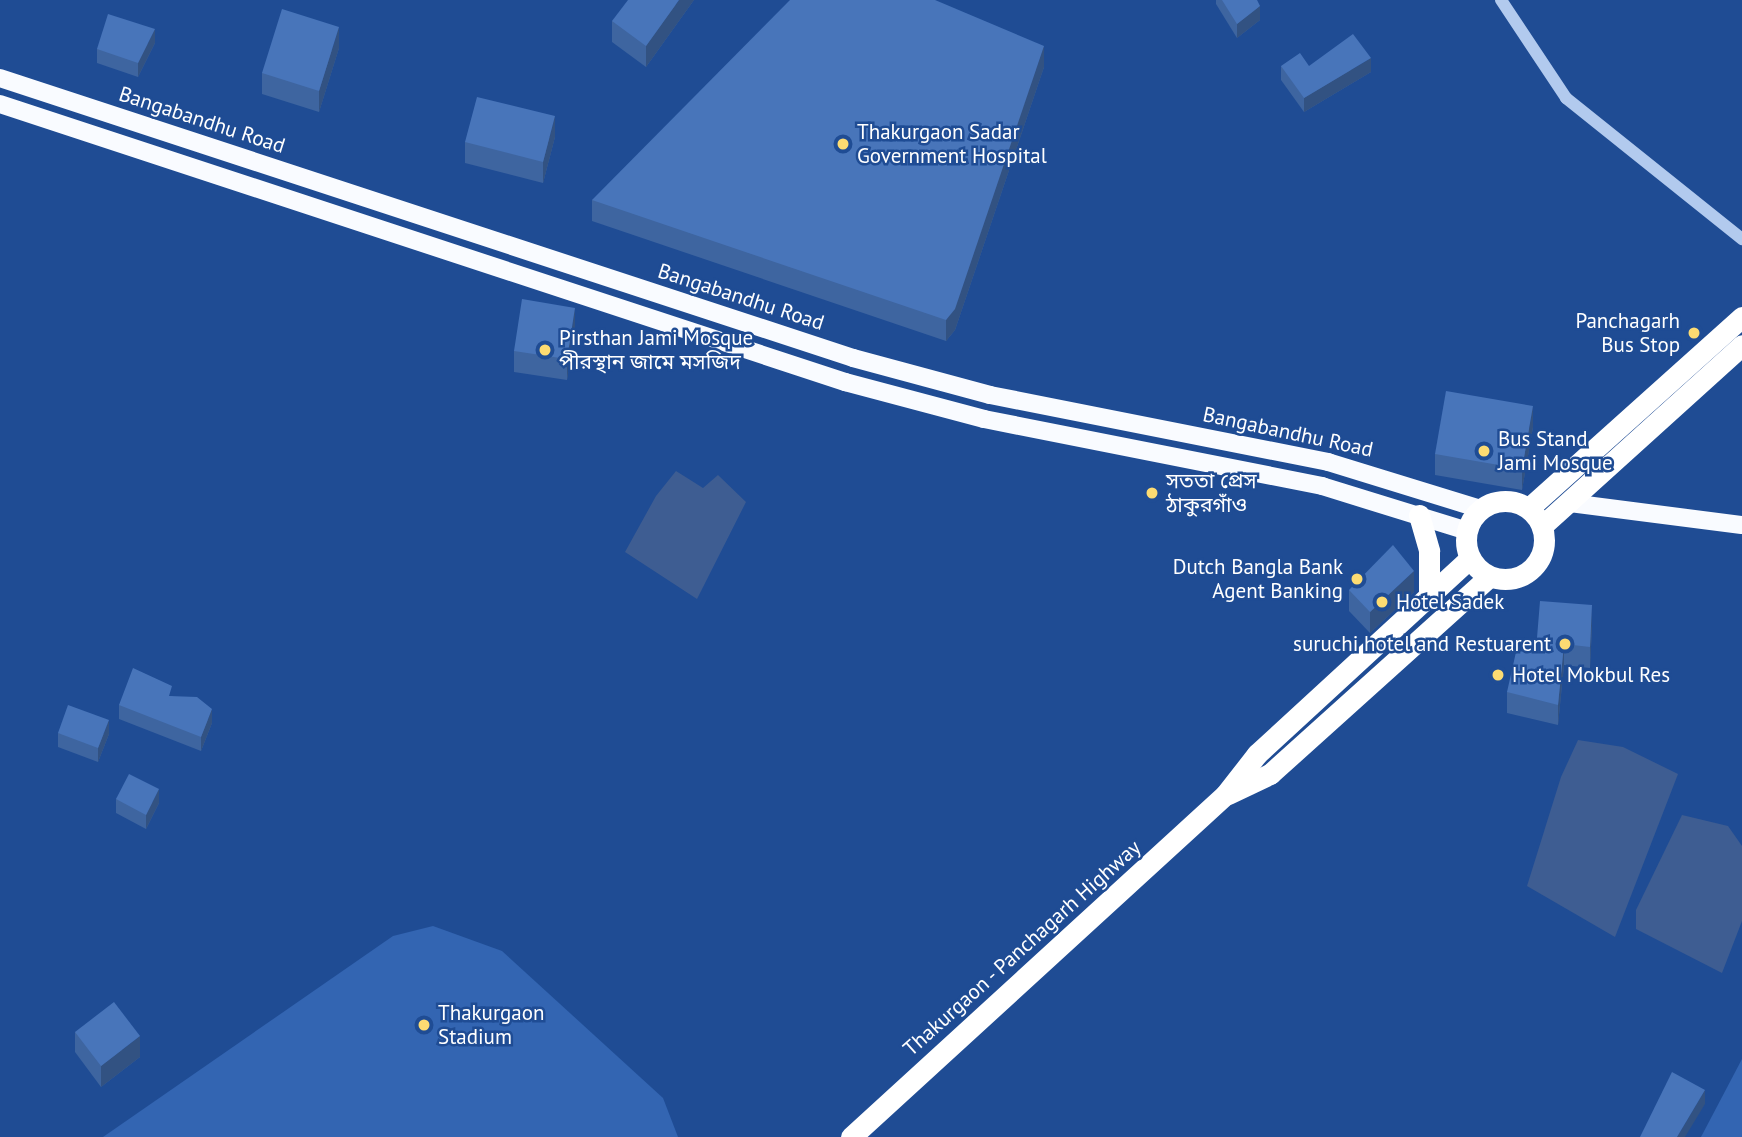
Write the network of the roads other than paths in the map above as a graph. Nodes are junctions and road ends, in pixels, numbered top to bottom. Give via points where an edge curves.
1 (1501, 0) edge
2 (0, 78) edge
3 (0, 104) edge
4 (1742, 239) edge
5 (1742, 317) edge
6 (1742, 345) edge
7 (1570, 503) junction
8 (1529, 508) junction
9 (1481, 509) junction
10 (1419, 515) junction
11 (1543, 525) junction
12 (1742, 525) edge
13 (1466, 531) junction
14 (1469, 558) junction
15 (1489, 577) junction
16 (1429, 594) junction
17 (1225, 795) junction
18 (851, 1137) edge

1 - 4 street via 1566,99
2 - 9 main road, Bangabandhu Road via 852,358 990,395 1328,462
3 - 10 main road via 845,382 984,419 1322,486
5 - 8 highway
6 - 7 highway
7 - 11 highway
7 - 12 main road
8 - 9 highway via 1513,501
8 - 11 highway
9 - 13 highway
10 - 13 main road
10 - 16 highway via 1429,551
11 - 15 highway via 1546,544 1540,562 1526,575 1508,580
13 - 14 highway
14 - 15 highway
14 - 16 highway, Thakurgaon - Panchagarh Highway
15 - 17 highway, Thakurgaon - Panchagarh Highway via 1270,774
16 - 17 highway, Thakurgaon - Panchagarh Highway via 1257,754
17 - 18 highway, Thakurgaon - Panchagarh Highway

